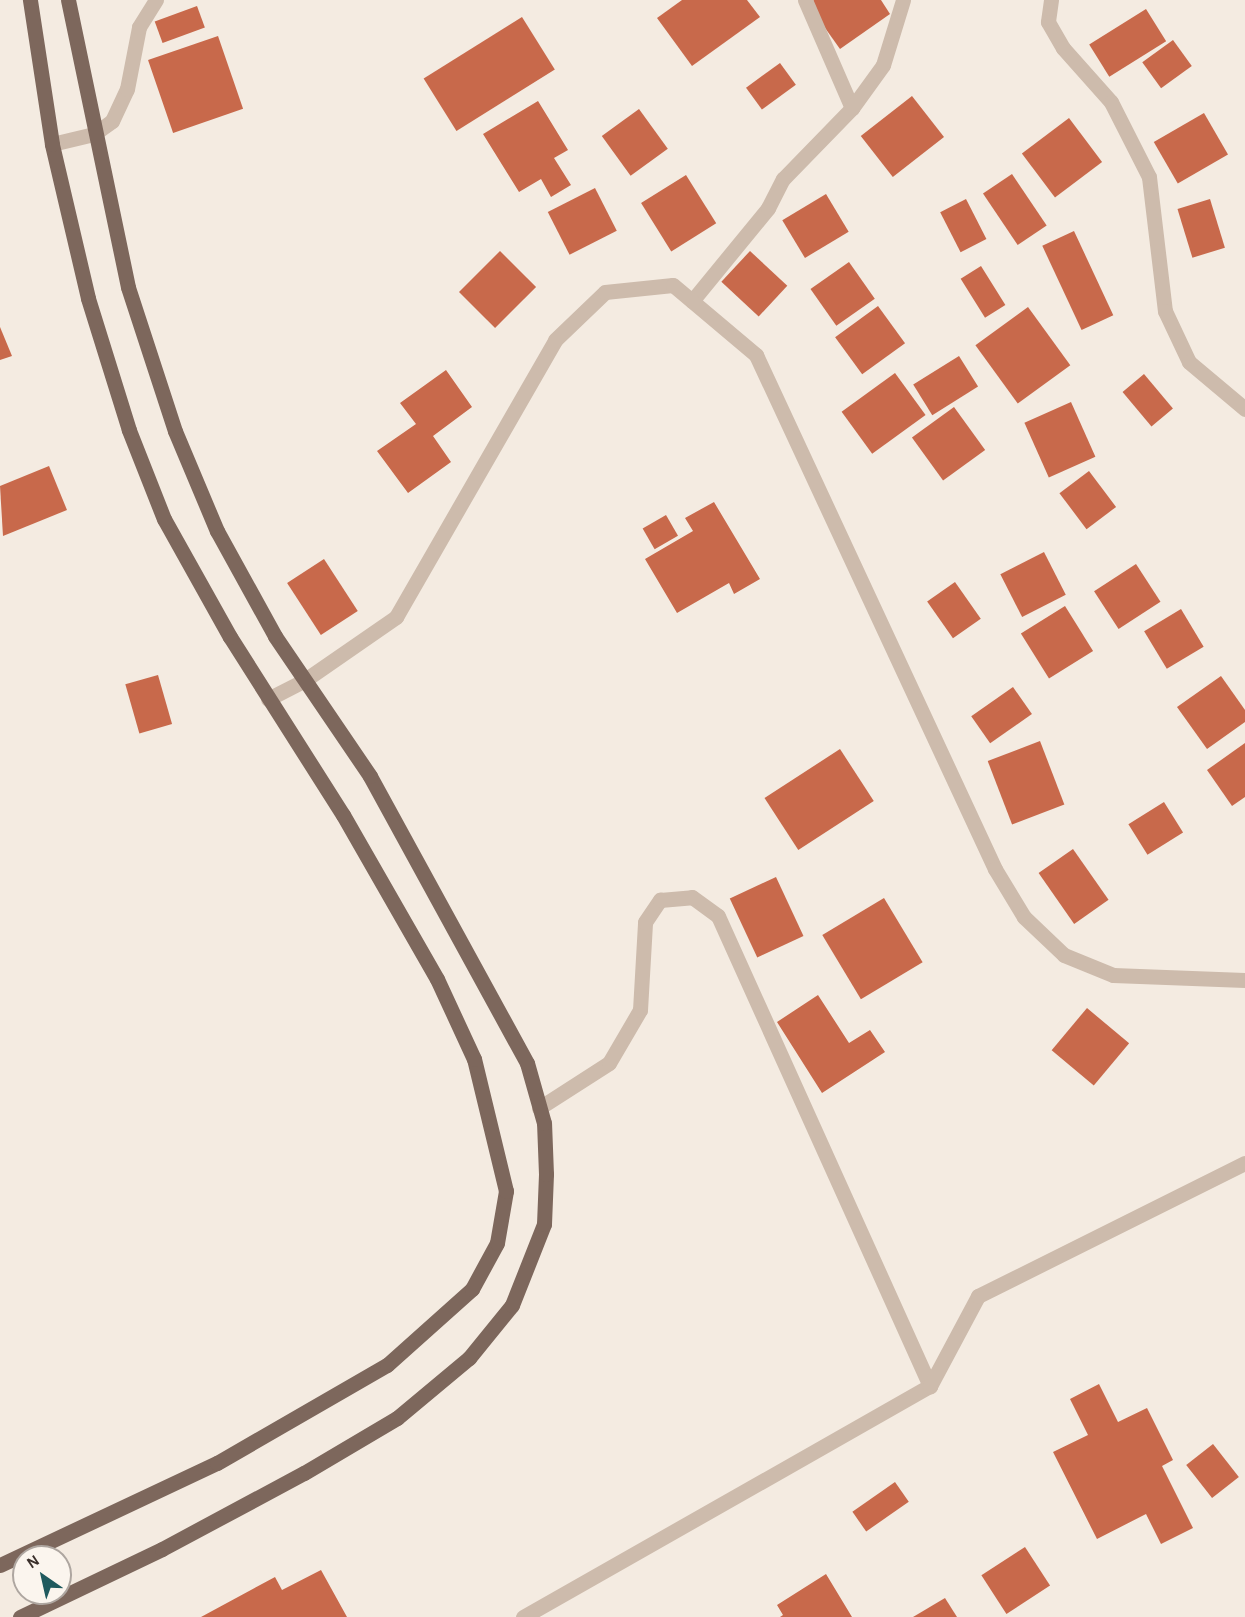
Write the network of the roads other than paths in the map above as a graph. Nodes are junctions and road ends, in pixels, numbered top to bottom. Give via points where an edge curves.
1 (30, 0) edge
2 (68, 0) edge
3 (156, 0) edge
4 (805, 0) edge
5 (903, 0) edge
6 (1051, 0) edge
7 (852, 108) junction
8 (94, 134) junction
9 (52, 144) junction
10 (692, 301) junction
11 (1245, 409) edge
12 (305, 680) junction
13 (268, 699) junction
14 (1245, 980) edge
15 (539, 1107) junction
16 (1245, 1163) edge
17 (930, 1386) junction
18 (0, 1565) edge
19 (20, 1617) edge
20 (523, 1617) edge

1 - 9 main road
2 - 8 main road
3 - 8 street via 139,27 121,103 112,121
4 - 7 street
5 - 7 street via 883,65
6 - 11 street via 1048,22 1063,48 1111,102 1149,177 1165,311 1189,362
7 - 10 street via 783,179 768,208
8 - 9 street
8 - 12 main road via 128,287 175,431 217,531 275,636
9 - 13 main road via 88,298 129,430 164,519
10 - 12 street via 673,285 605,292 555,340 396,617
10 - 14 street via 756,355 995,869 1024,917 1064,955 1113,975
12 - 13 street
12 - 15 main road via 376,787 527,1063
13 - 18 main road via 343,815 437,979 474,1059 506,1191 497,1243 472,1289 387,1365 217,1463
15 - 17 street via 609,1063 640,1010 645,922 660,900 692,897 718,916
15 - 19 main road via 546,1174 544,1224 512,1305 469,1358 397,1418 304,1473 162,1549
16 - 17 street via 978,1296
17 - 20 street

